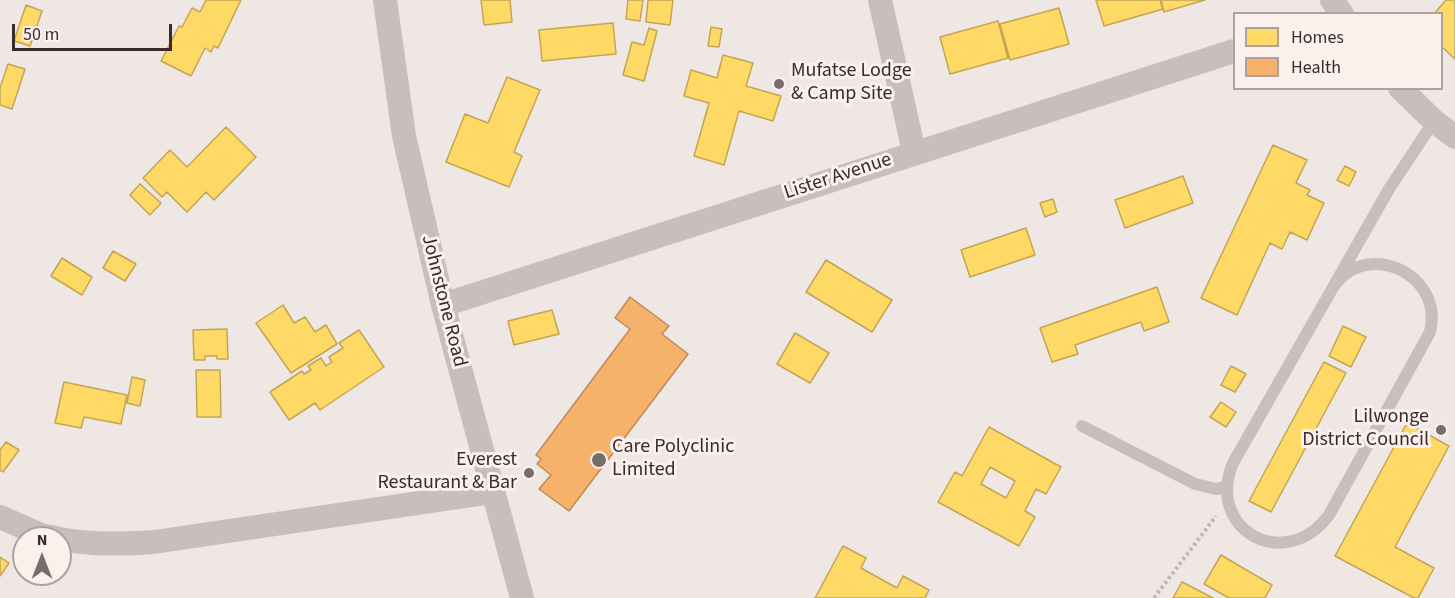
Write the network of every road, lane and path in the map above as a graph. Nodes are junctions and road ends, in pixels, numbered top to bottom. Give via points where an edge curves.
1 (385, 0) edge
2 (880, 0) edge
3 (1233, 51) edge
4 (1402, 90) edge
5 (1434, 121) junction
6 (1455, 137) edge
7 (914, 152) junction
8 (1334, 286) junction
9 (442, 304) junction
10 (1082, 426) dead end
11 (1226, 487) junction
12 (493, 492) junction
13 (1227, 500) junction
14 (0, 517) edge
15 (20, 526) edge
16 (72, 541) edge
17 (522, 598) edge
18 (1154, 598) edge

1 - 9 street, Johnstone Road via 404,136
2 - 7 street
3 - 7 street, Lister Avenue
4 - 5 street
5 - 6 street
5 - 8 lane via 1389,189
7 - 9 street, Lister Avenue
8 - 11 lane via 1233,463
8 - 13 lane via 1348,273 1373,264 1386,264 1410,274 1420,283 1431,306 1430,332 1425,344 1329,515 1311,534 1286,543 1260,539 1239,524
9 - 12 street, Johnstone Road
10 - 11 lane via 1195,484
11 - 13 lane
12 - 16 street via 154,542 115,545
12 - 17 street, Johnstone Road
13 - 18 path
14 - 15 street

